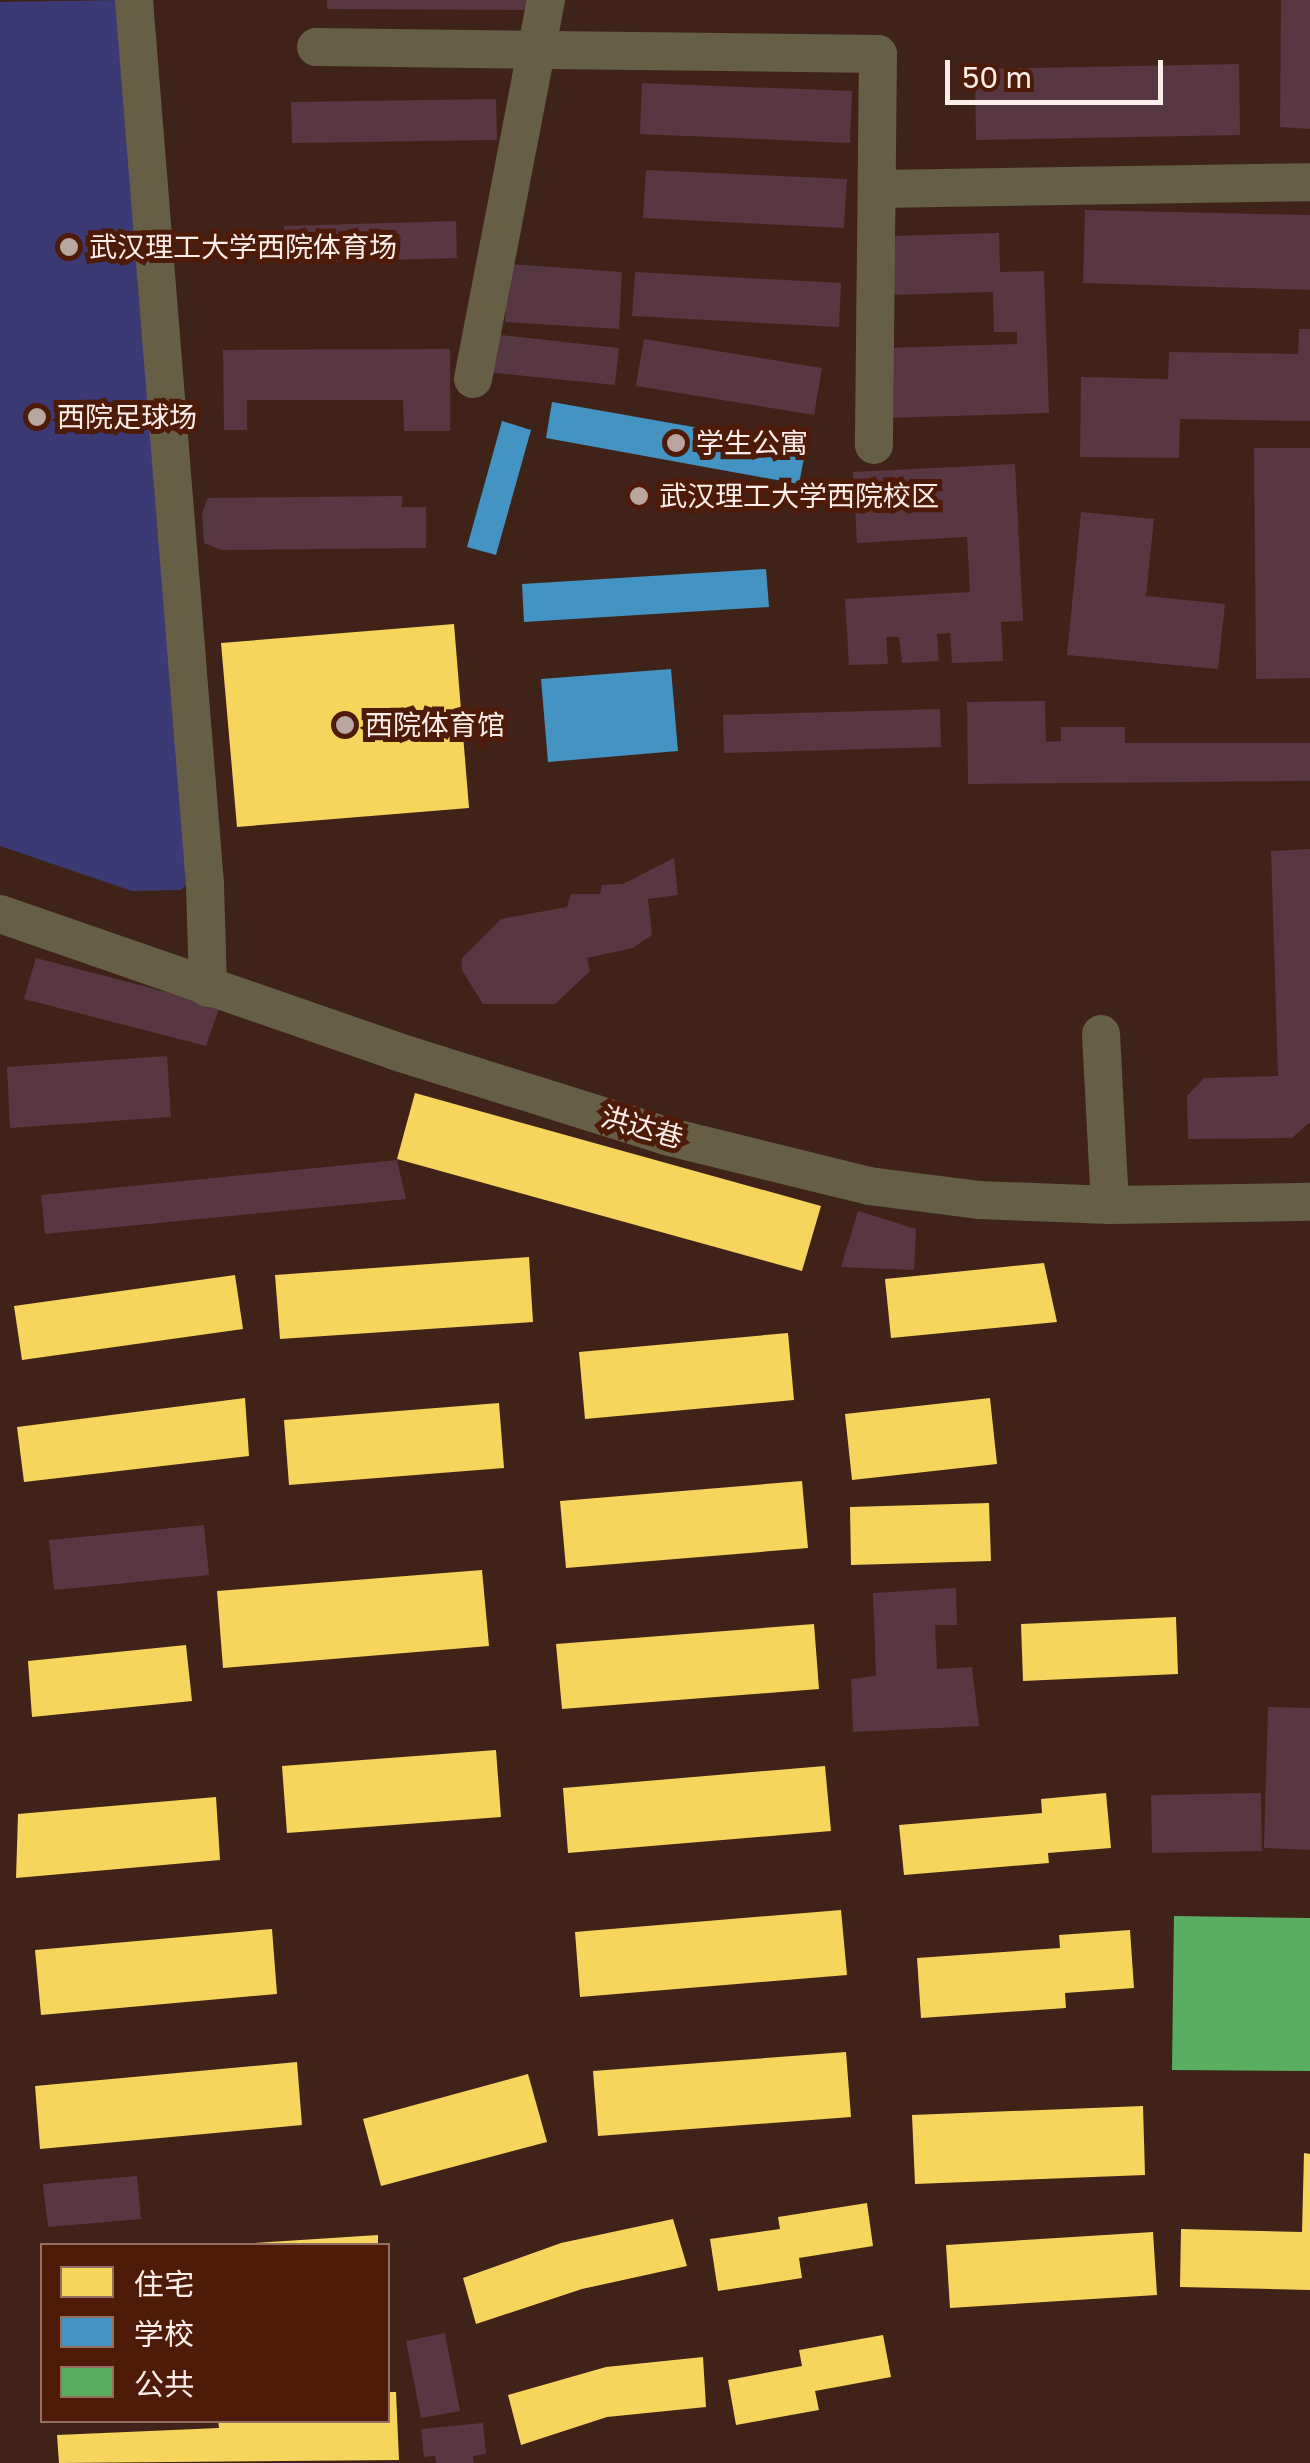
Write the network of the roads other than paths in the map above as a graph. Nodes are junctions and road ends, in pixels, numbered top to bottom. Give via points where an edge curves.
1 (134, 0) edge
2 (546, 0) edge
3 (316, 47) dead end
4 (538, 50) junction
5 (1310, 182) edge
6 (877, 189) junction
7 (473, 379) dead end
8 (874, 445) dead end
9 (0, 914) edge
10 (208, 988) junction
11 (1101, 1034) dead end
12 (1310, 1202) edge
13 (1110, 1205) junction

1 - 10 street
2 - 4 street
3 - 4 street
4 - 6 street via 878,54
4 - 7 street
5 - 6 street
6 - 8 street
9 - 10 street, 洪达巷
10 - 13 street, 洪达巷 via 666,1136 869,1186 980,1200
11 - 13 street
12 - 13 street, 洪达巷

